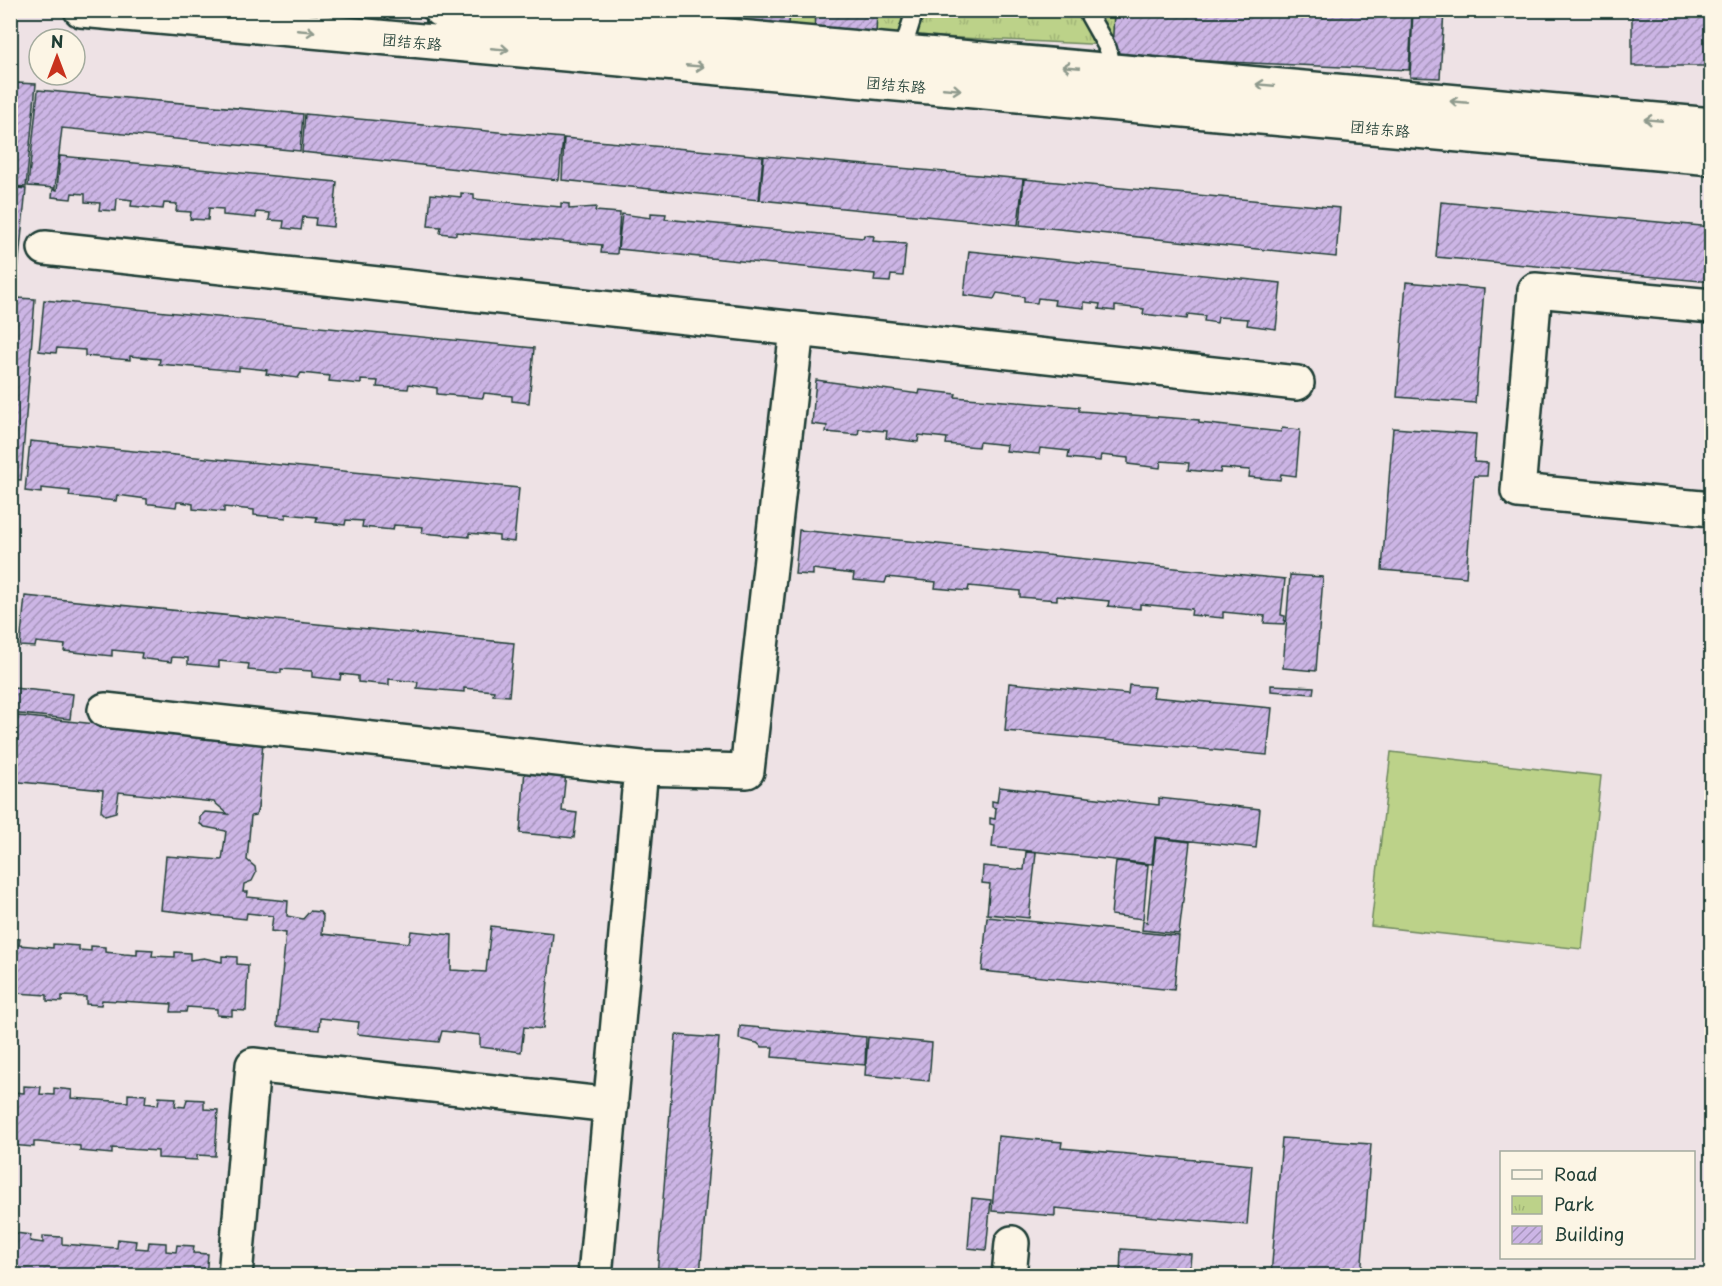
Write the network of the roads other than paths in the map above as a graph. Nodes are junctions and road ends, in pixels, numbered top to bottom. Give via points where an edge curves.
1 (81, 10) edge
2 (440, 10) edge
3 (915, 10) edge
4 (1086, 10) edge
5 (902, 52) junction
6 (1113, 71) junction
7 (1712, 125) edge
8 (1712, 158) edge
9 (45, 248) dead end
10 (1712, 306) edge
11 (796, 328) junction
12 (1297, 383) dead end
13 (1712, 509) edge
14 (105, 710) dead end
15 (641, 768) junction
16 (611, 1104) junction
17 (1012, 1243) dead end
18 (235, 1275) edge
19 (595, 1275) edge
20 (1009, 1275) edge

1 -> 8 street, 团结东路
2 - 5 street
3 - 5 lane
4 - 6 lane via 1108,49
6 -> 5 street
7 -> 6 street
9 - 11 street
10 - 13 street via 1535,290 1518,490
11 - 12 street
11 - 15 street via 747,771
14 - 15 street
15 - 16 street
16 - 18 street via 253,1065
16 - 19 street
17 - 20 street

